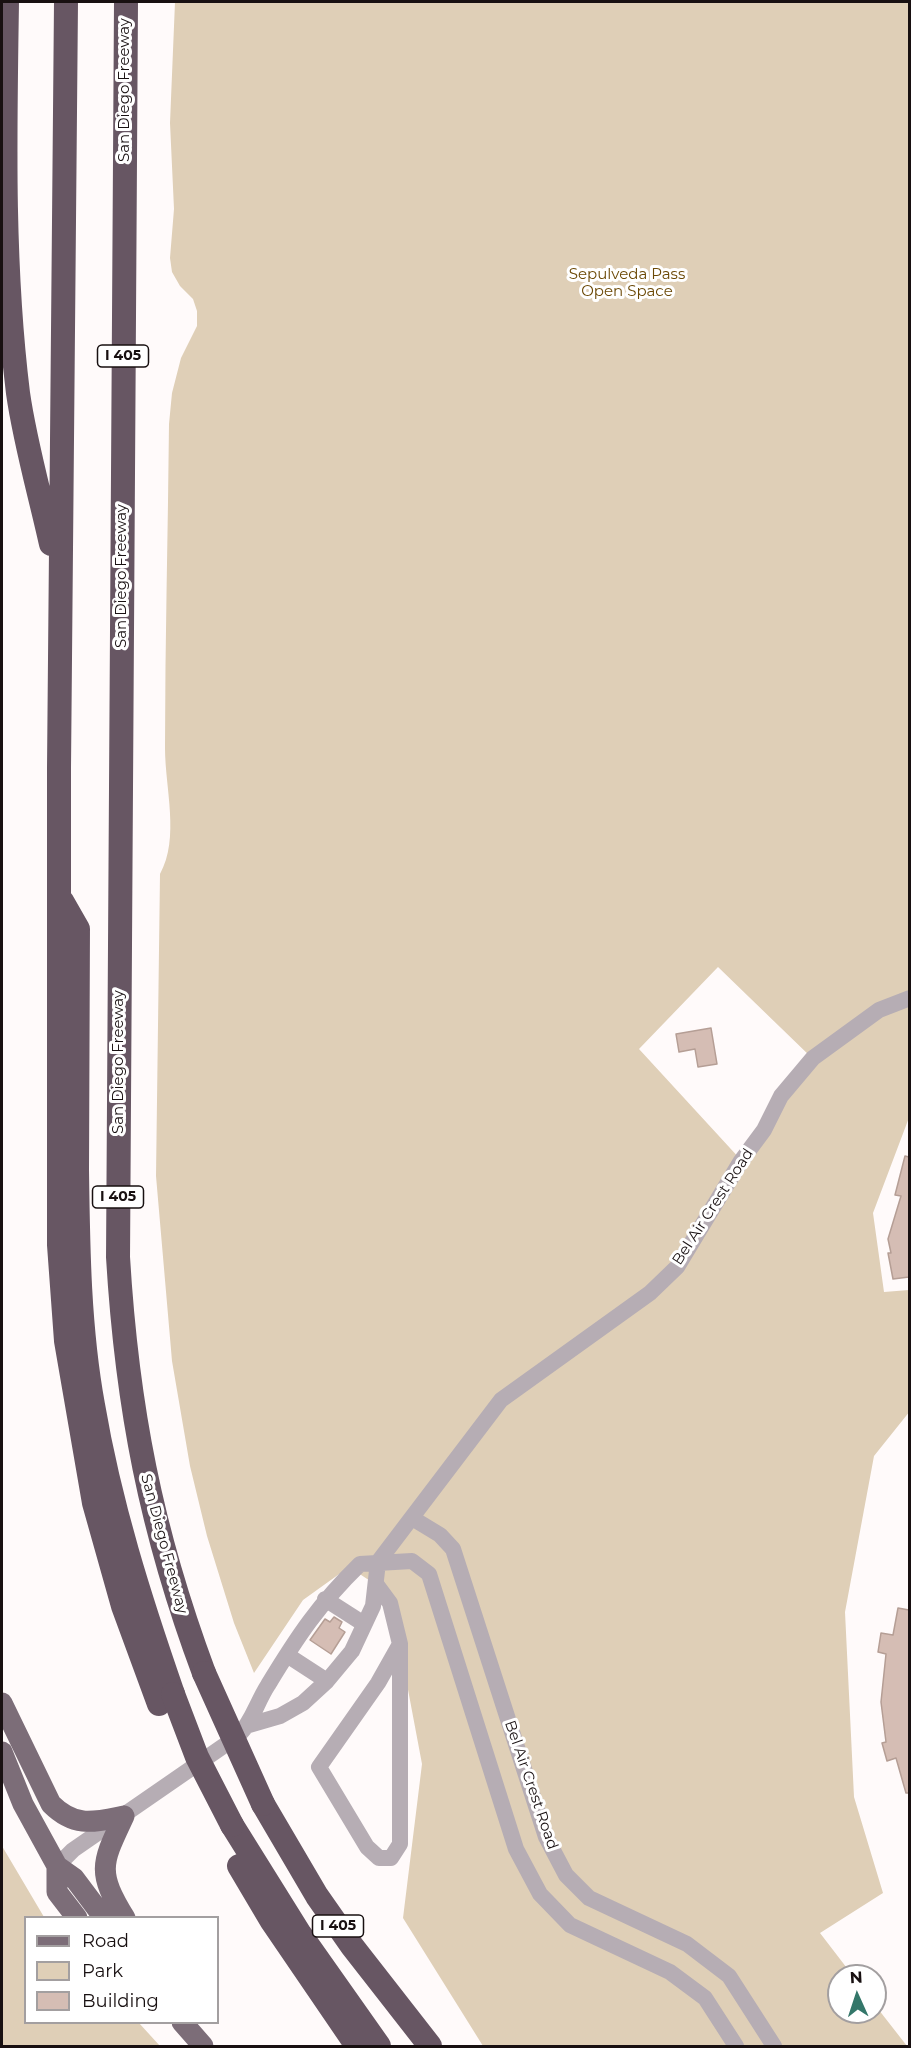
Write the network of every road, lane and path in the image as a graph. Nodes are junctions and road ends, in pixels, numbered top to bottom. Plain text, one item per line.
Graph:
1 (7, 2) edge
2 (126, 2) edge
3 (68, 4) edge
4 (60, 586) junction
5 (909, 998) edge
6 (412, 1518) junction
7 (378, 1562) junction
8 (376, 1584) junction
9 (325, 1599) junction
10 (364, 1624) junction
11 (400, 1644) junction
12 (287, 1655) junction
13 (327, 1681) junction
14 (2, 1704) edge
15 (249, 1725) junction
16 (2, 1752) edge
17 (124, 1816) junction
18 (225, 1829) junction
19 (57, 1866) junction
20 (76, 1916) edge
21 (103, 1916) edge
22 (124, 1916) edge
23 (184, 2024) edge
24 (195, 2024) edge
25 (427, 2044) edge
26 (205, 2046) edge
27 (357, 2046) edge
28 (379, 2046) edge
29 (736, 2046) edge
30 (774, 2046) edge

1 - 4 highway
2 - 25 highway, San Diego Freeway / I 405, bridge
3 - 4 highway
4 - 18 highway
5 - 6 street, Bel Air Crest Road
6 - 7 street, Bel Air Crest Road
6 - 30 street, Bel Air Crest Road
7 - 8 street
7 - 9 street
7 - 29 street
8 - 10 street
8 - 11 street
9 - 10 street
9 - 12 street
10 - 13 street
11 - 11 street
12 - 13 street
12 - 15 street
13 - 15 street
14 - 17 main road
15 - 17 street
16 - 19 main road
17 - 19 street
17 - 22 main road
18 - 27 highway
18 - 28 highway
19 - 20 main road
19 - 21 main road
23 - 26 main road
24 - 26 main road

